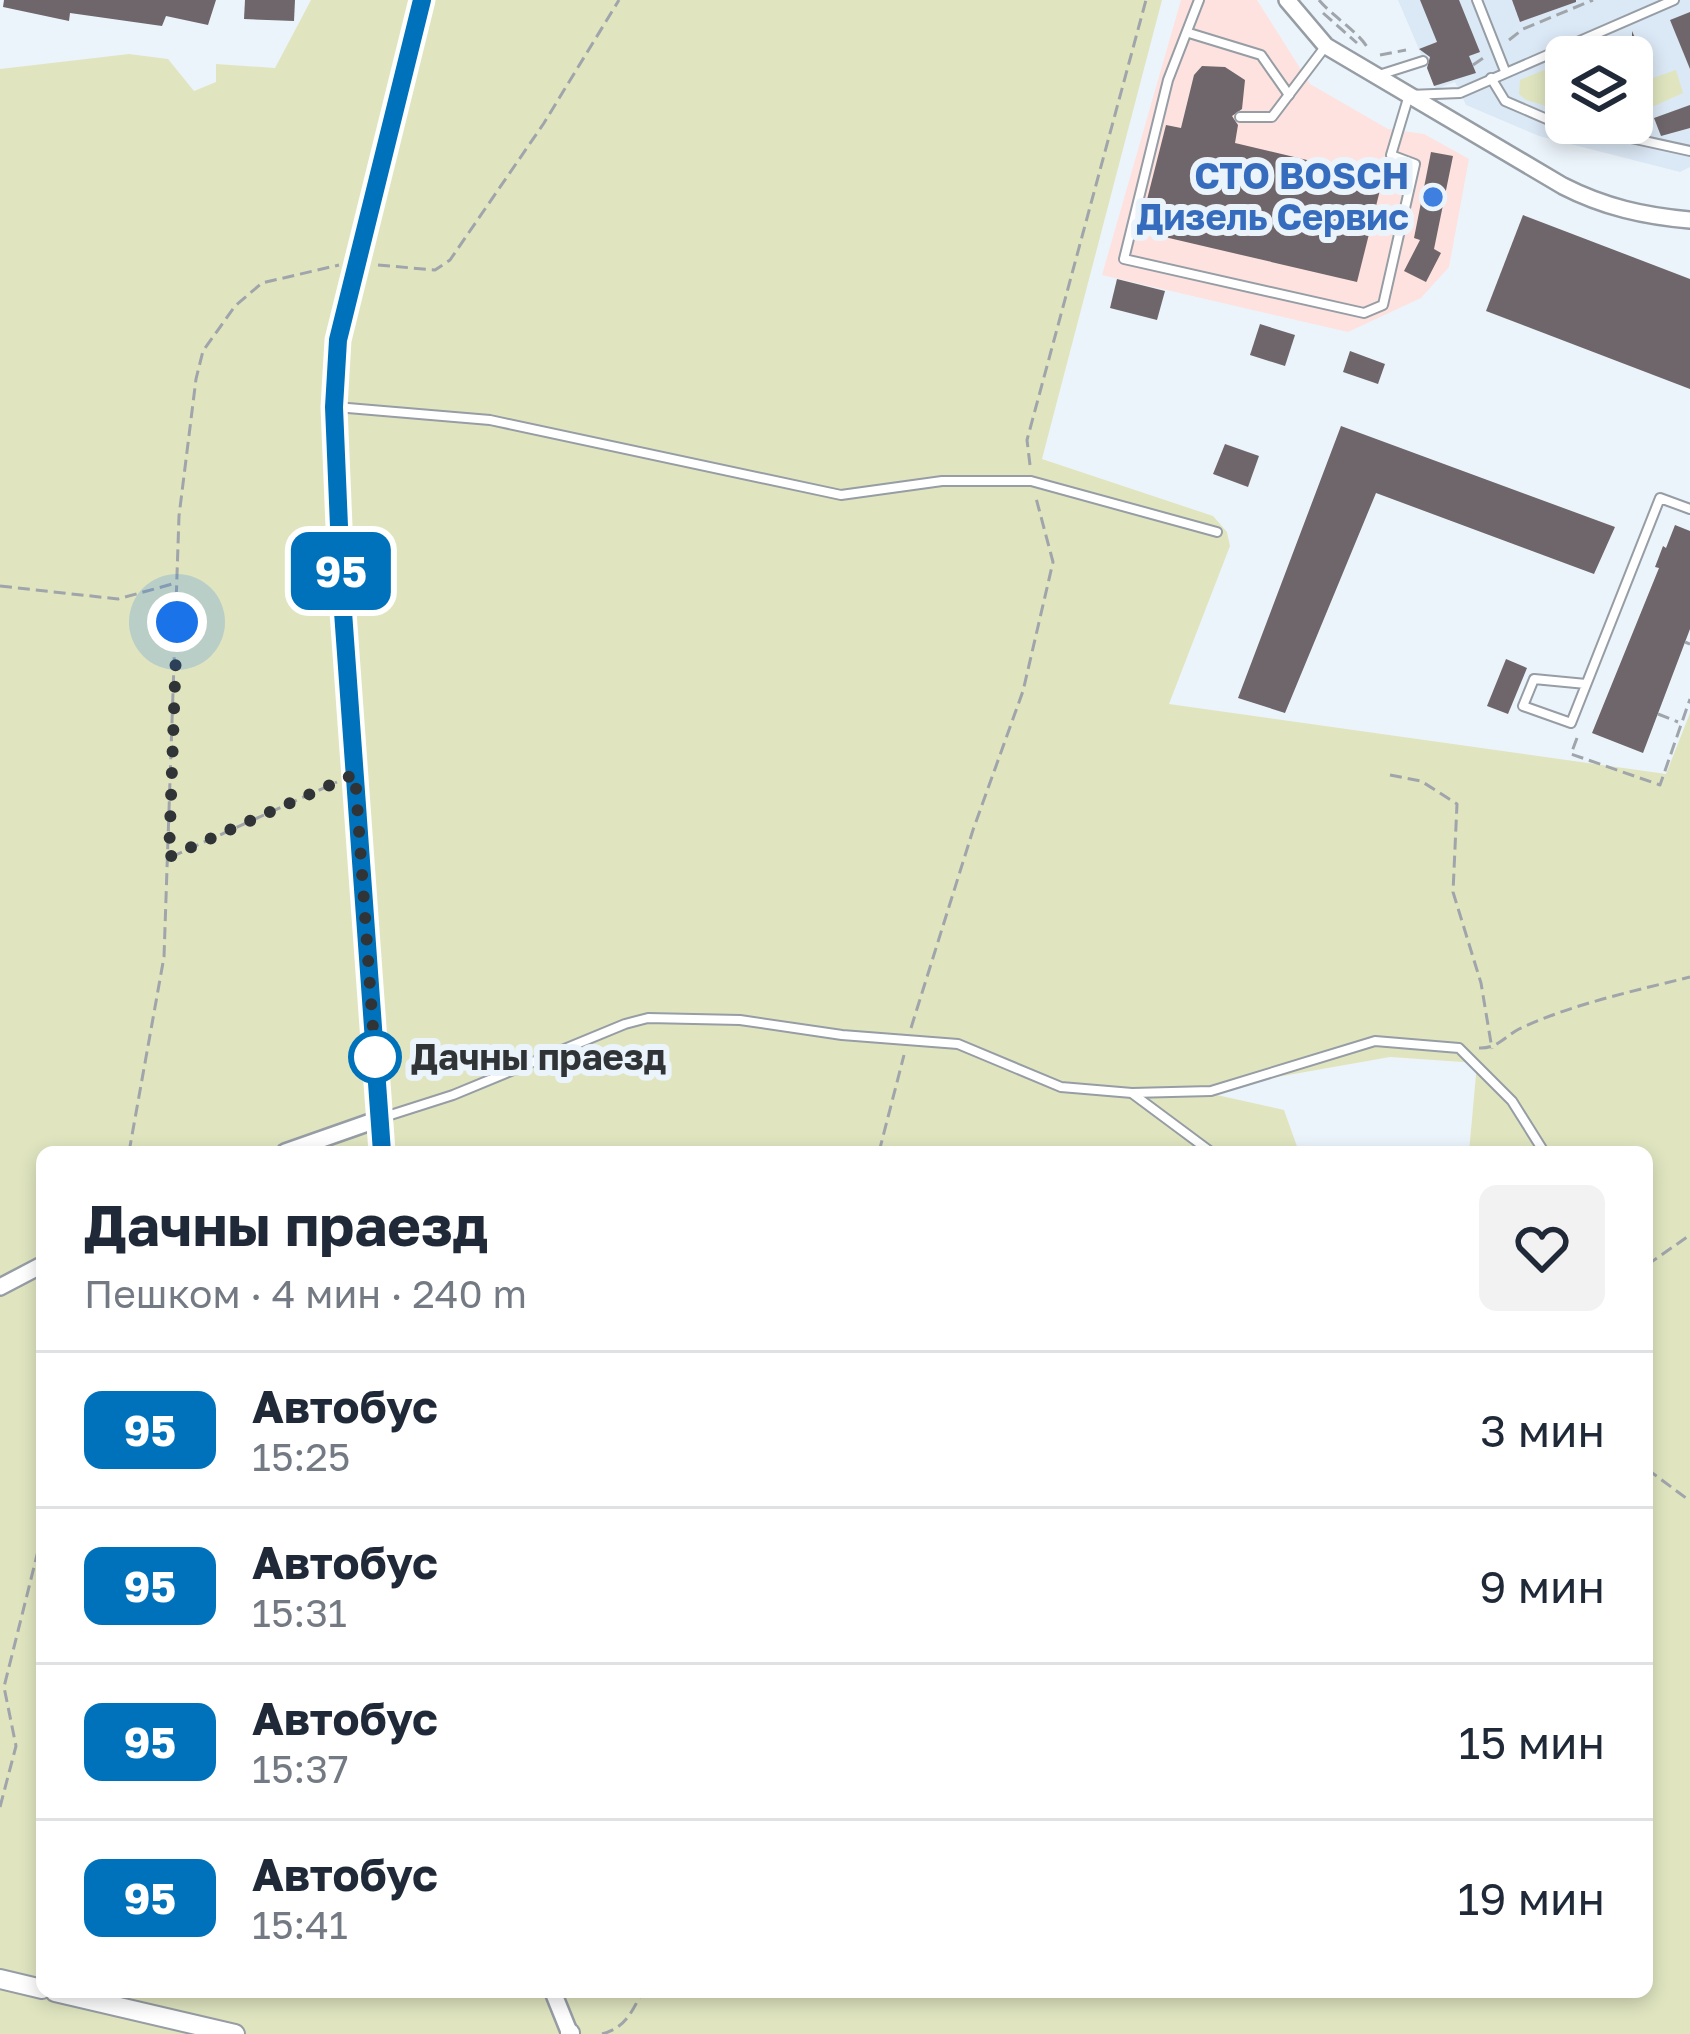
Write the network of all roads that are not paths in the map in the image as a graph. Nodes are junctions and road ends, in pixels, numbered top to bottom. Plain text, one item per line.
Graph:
1 (422, 0) edge
2 (1198, 0) edge
3 (1287, 0) edge
4 (1477, 0) edge
5 (1674, 0) edge
6 (1188, 32) junction
7 (1326, 46) junction
8 (1424, 61) road end
9 (1505, 71) junction
10 (1377, 76) junction
11 (1491, 78) junction
12 (1288, 95) junction
13 (1409, 95) junction
14 (1240, 117) dead end
15 (1545, 117) edge
16 (1653, 143) edge
17 (1690, 151) edge
18 (1690, 220) edge
19 (334, 407) junction
20 (1690, 509) edge
21 (1217, 532) dead end
22 (1586, 684) junction
23 (1132, 1093) junction
24 (379, 1119) junction
25 (302, 1146) edge
26 (381, 1146) edge
27 (1203, 1146) edge
28 (1540, 1146) edge
29 (36, 1268) edge
30 (0, 1287) edge
31 (0, 1979) edge
32 (36, 1988) edge
33 (81, 1998) edge
34 (555, 1998) edge
35 (235, 2034) edge
36 (570, 2034) edge

1 - 19 street
2 - 6 lane
3 - 7 street
4 - 9 lane
5 - 9 lane
6 - 12 lane
6 - 13 lane
7 - 10 street
7 - 12 lane
8 - 10 lane
9 - 11 lane
10 - 13 street
11 - 13 lane
11 - 15 lane
12 - 14 lane
13 - 18 street
16 - 17 lane
19 - 21 lane
19 - 24 street
20 - 22 lane
22 - 22 lane
23 - 24 lane
23 - 27 lane
23 - 28 lane
24 - 25 street
24 - 26 street
29 - 30 street
31 - 32 street
33 - 35 street
34 - 36 street

